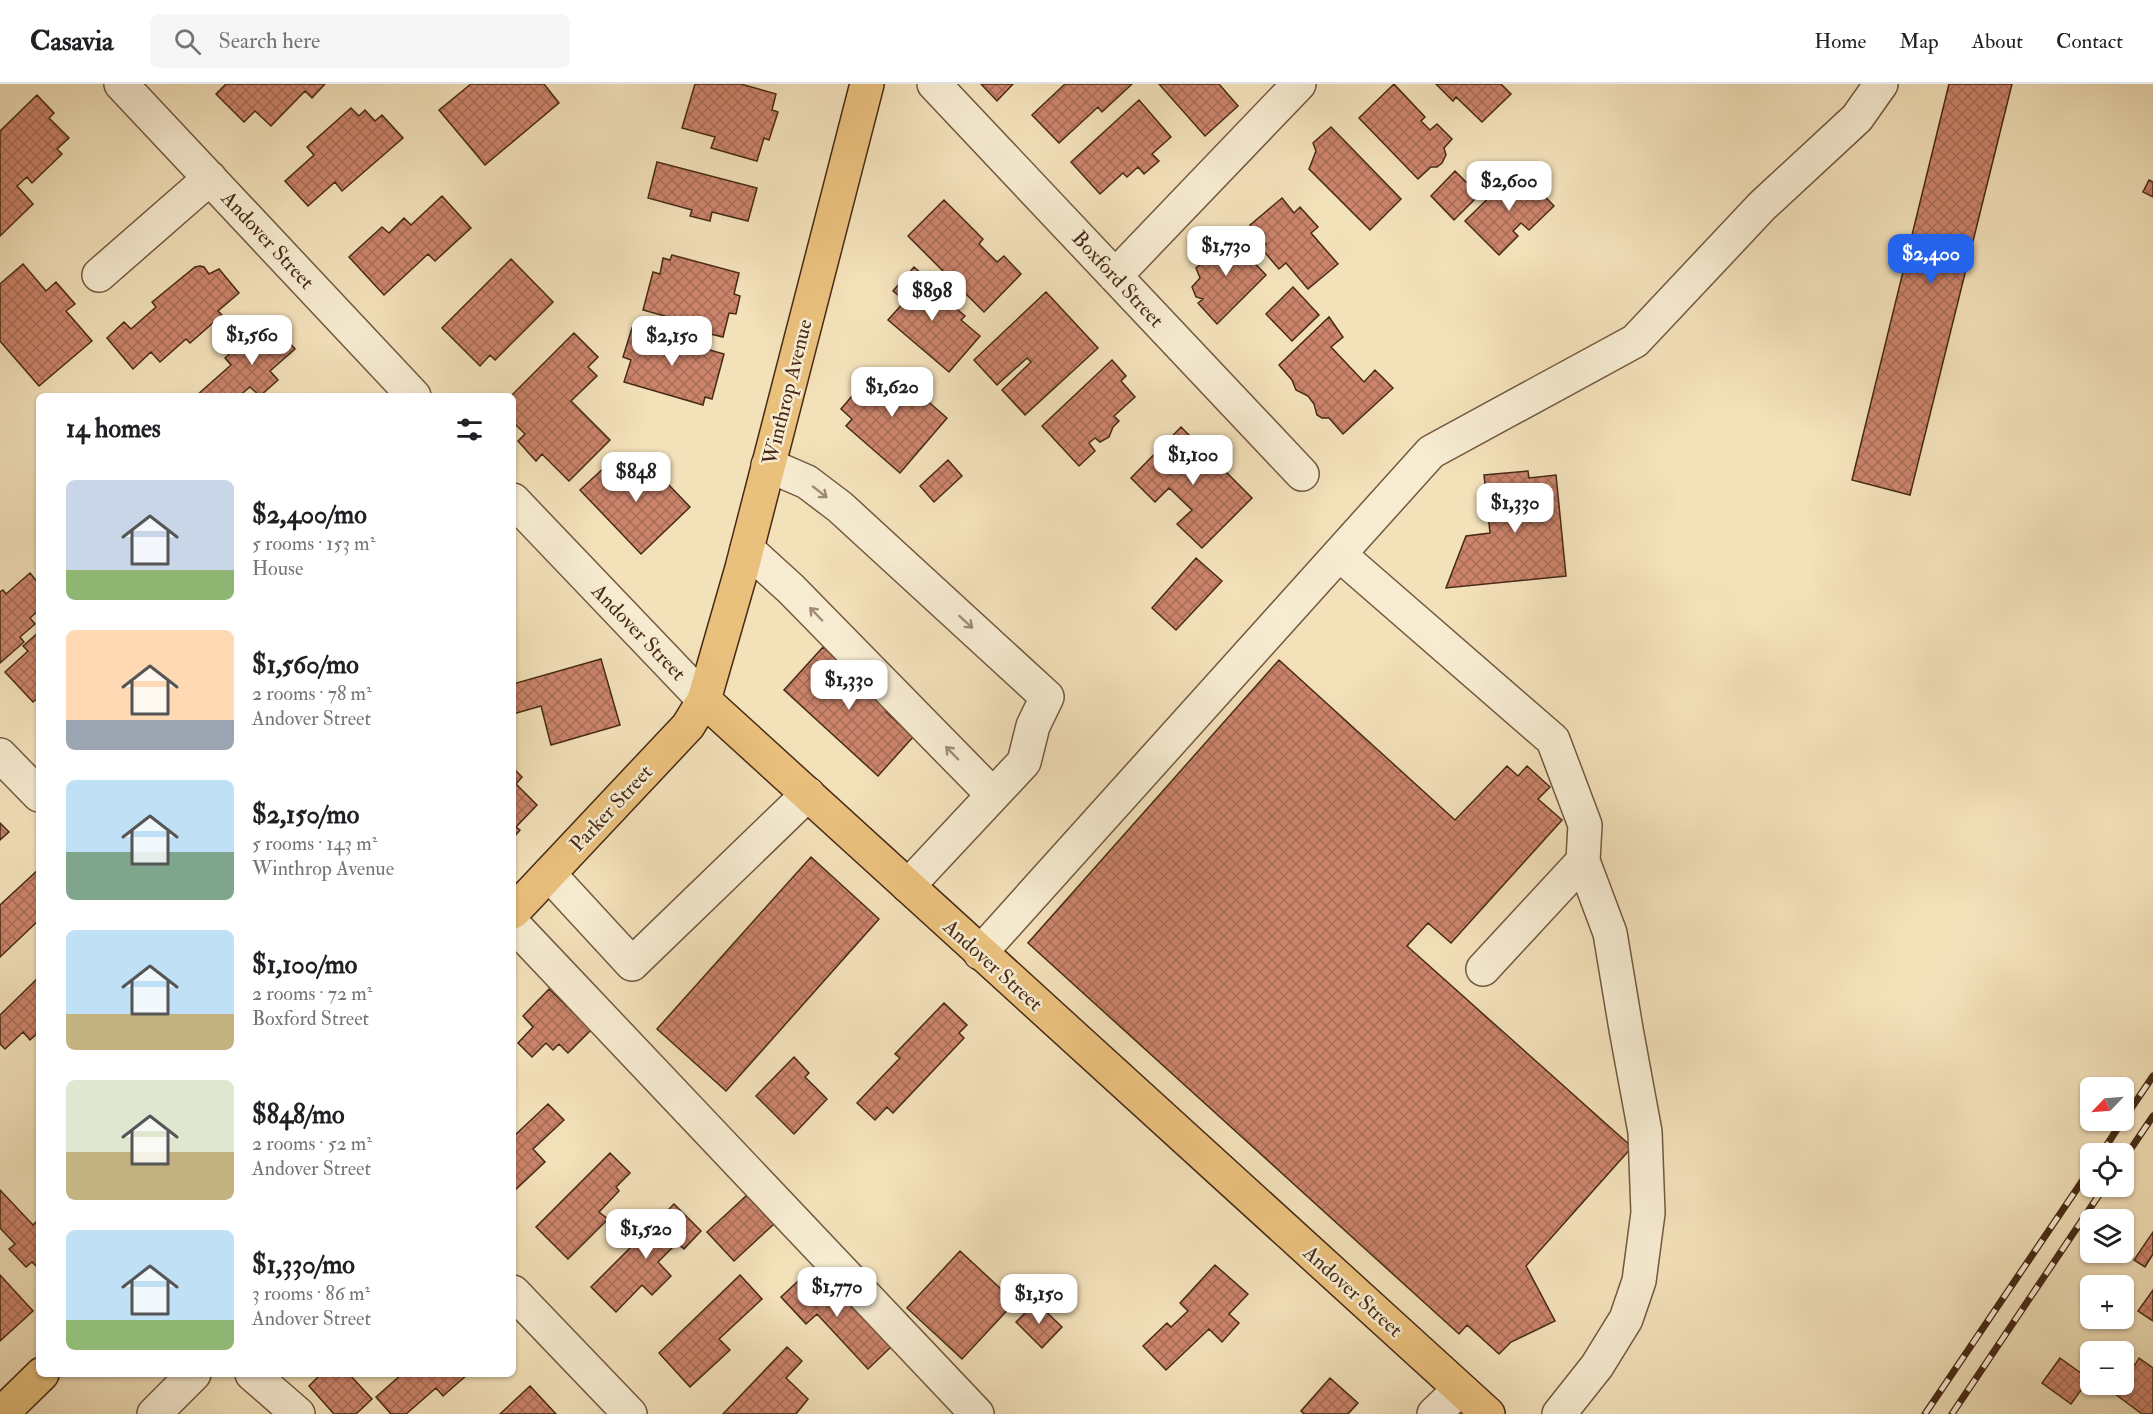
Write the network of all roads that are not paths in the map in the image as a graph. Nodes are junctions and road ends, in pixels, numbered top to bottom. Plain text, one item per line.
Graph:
1 (121, 84) edge
2 (867, 84) edge
3 (934, 84) edge
4 (1299, 84) edge
5 (1881, 84) edge
6 (210, 178) junction
7 (99, 275) dead end
8 (1115, 276) junction
9 (411, 393) edge
10 (768, 465) junction
11 (1302, 474) dead end
12 (516, 503) edge
13 (747, 549) junction
14 (1339, 554) junction
15 (704, 700) junction
16 (0, 755) edge
17 (36, 792) edge
18 (808, 794) junction
19 (993, 795) junction
20 (1583, 861) junction
21 (549, 874) junction
22 (908, 886) junction
23 (516, 911) edge
24 (516, 915) edge
25 (980, 952) junction
26 (1483, 969) dead end
27 (516, 1295) edge
28 (39, 1377) edge
29 (191, 1377) edge
30 (255, 1377) edge
31 (1460, 1389) junction
32 (1, 1414) edge
33 (154, 1414) edge
34 (298, 1414) edge
35 (630, 1414) edge
36 (977, 1414) edge
37 (1434, 1414) edge
38 (1488, 1414) edge
39 (1559, 1414) edge

1 - 6 street, Andover Street
2 - 10 main road, Winthrop Avenue
3 - 8 street, Boxford Street
4 - 8 street
5 - 14 street
6 - 7 street
6 - 9 street, Andover Street
8 - 11 street, Boxford Street
10 - 13 main road, Winthrop Avenue
10 -> 19 street
12 - 15 street, Andover Street
13 - 15 main road, Winthrop Avenue
19 -> 13 street
14 - 20 street
14 - 25 street
15 - 18 main road, Andover Street
15 - 21 main road, Parker Street
16 - 17 street
18 - 21 street
18 - 22 main road, Andover Street
19 - 22 street
20 - 26 street
20 - 39 street
21 - 23 main road, Parker Street
22 - 25 main road, Andover Street
24 - 36 street
25 - 31 main road, Andover Street
27 - 35 street
28 - 32 main road
29 - 33 street
30 - 34 street
31 - 37 street
31 - 38 main road, Andover Street

